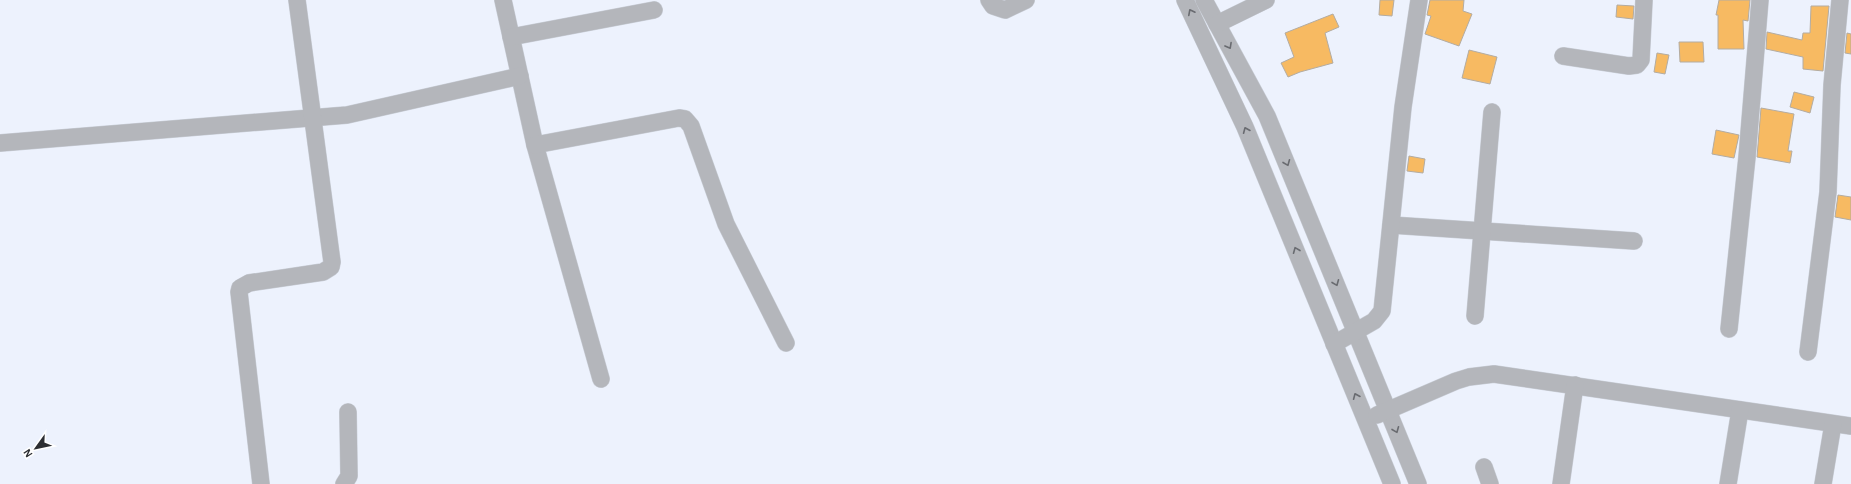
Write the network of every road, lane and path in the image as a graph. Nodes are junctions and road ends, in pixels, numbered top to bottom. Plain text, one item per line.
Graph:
1 (297, 0) edge
2 (503, 0) edge
3 (989, 0) edge
4 (1026, 0) edge
5 (1185, 0) edge
6 (1204, 0) edge
7 (1266, 0) edge
8 (1419, 0) edge
9 (1644, 0) edge
10 (1760, 0) edge
11 (1840, 0) edge
12 (654, 10) dead end
13 (1217, 24) junction
14 (511, 37) junction
15 (1563, 56) dead end
16 (520, 76) junction
17 (1492, 112) dead end
18 (313, 118) junction
19 (0, 143) edge
20 (535, 146) junction
21 (1391, 225) junction
22 (1482, 231) junction
23 (1634, 241) dead end
24 (1475, 316) dead end
25 (1729, 329) dead end
26 (1356, 332) junction
27 (786, 343) dead end
28 (1334, 344) junction
29 (1808, 352) dead end
30 (601, 379) dead end
31 (1575, 385) junction
32 (1388, 410) junction
33 (1740, 410) junction
34 (348, 412) dead end
35 (1366, 420) junction
36 (1833, 424) junction
37 (1851, 426) edge
38 (1484, 467) dead end
39 (261, 484) edge
40 (344, 484) edge
41 (1392, 484) edge
42 (1418, 484) edge
43 (1490, 484) edge
44 (1561, 484) edge
45 (1728, 484) edge
46 (1823, 484) edge

1 - 18 street
2 - 14 street
3 - 4 street
28 -> 5 street
6 - 13 street
7 - 13 street
8 - 21 street
9 - 15 street
10 - 25 street
11 - 29 street
12 - 14 street
13 -> 26 street
14 - 16 street
16 - 18 street
16 - 20 street
17 - 22 street
18 - 19 street
18 - 39 street
20 - 27 street
20 - 30 street
21 - 22 street
21 - 26 street
22 - 23 street
22 - 24 street
26 - 28 street
26 - 32 street
35 -> 28 street
31 - 32 street
31 - 33 street
31 - 44 street
32 - 35 street
32 -> 42 street
33 - 36 street
33 - 45 street
34 - 40 street
35 - 41 street
36 - 37 street
36 - 46 street
38 - 43 street

